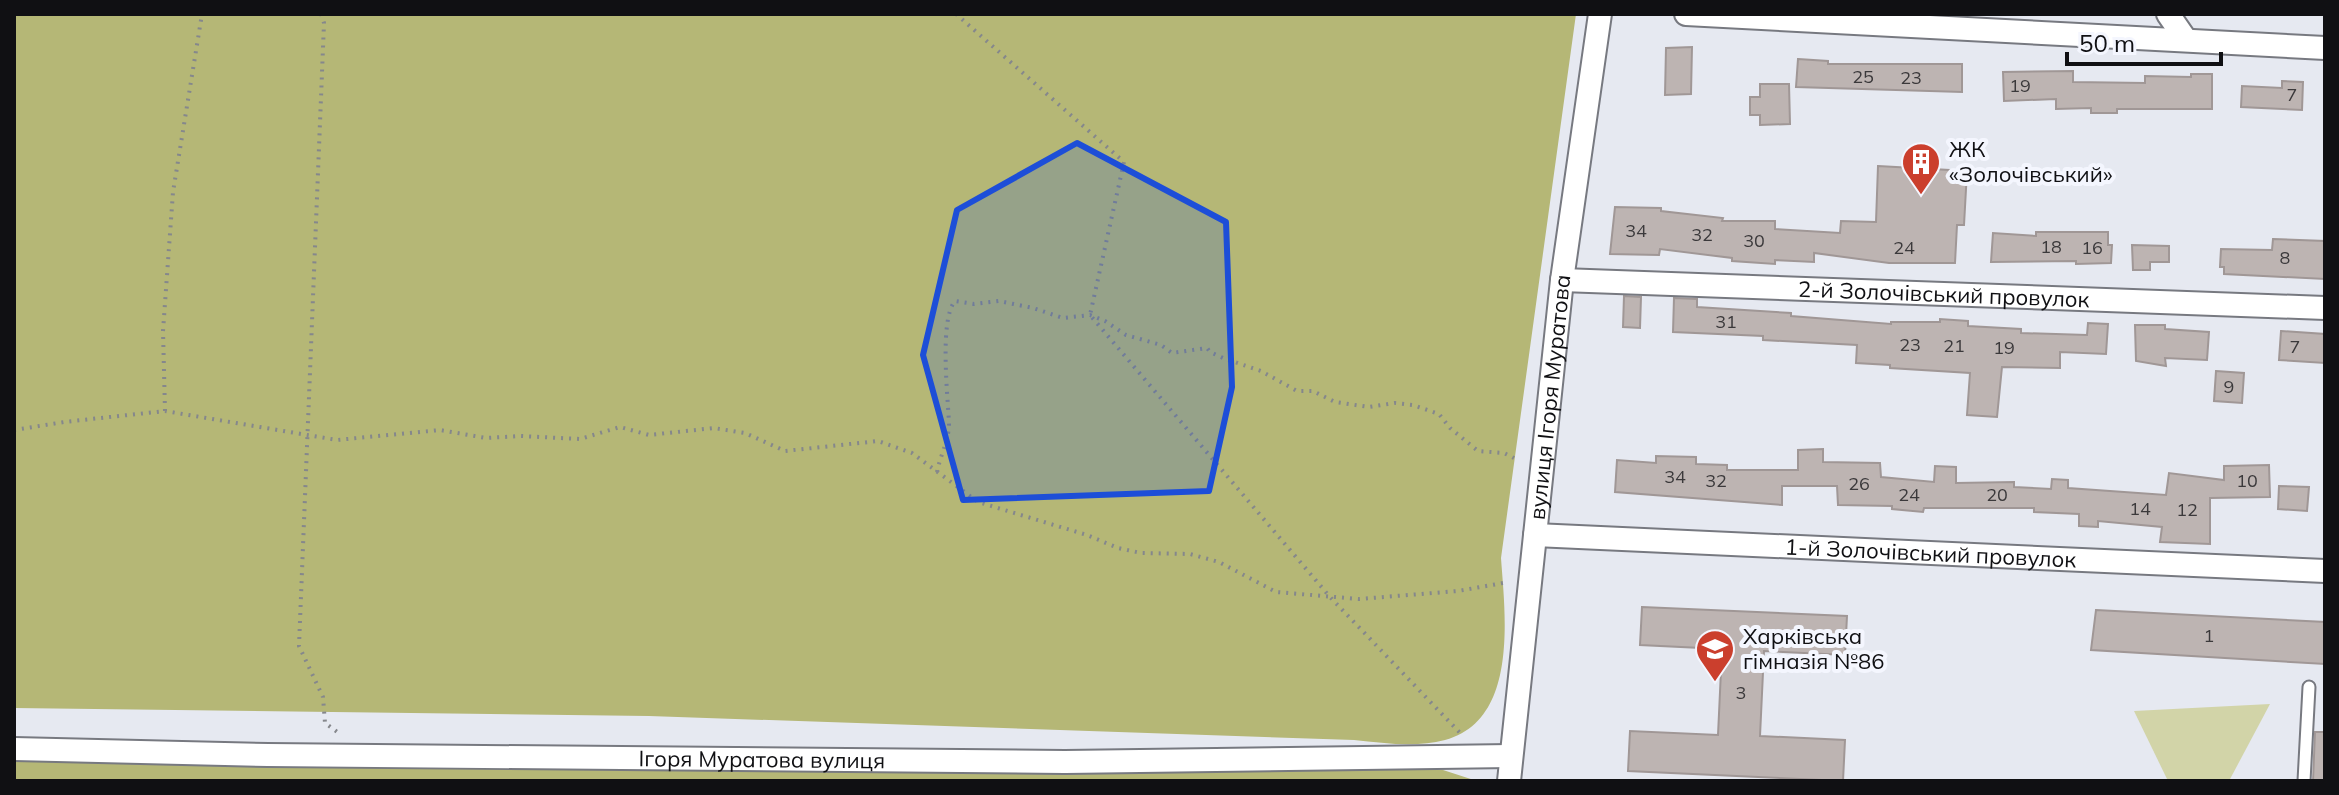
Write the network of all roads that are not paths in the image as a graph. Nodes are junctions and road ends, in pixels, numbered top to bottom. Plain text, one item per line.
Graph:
1 (1600, 14) edge
2 (1686, 14) edge
3 (2168, 14) edge
4 (2186, 40) junction
5 (2325, 48) edge
6 (1562, 280) junction
7 (2325, 308) edge
8 (1535, 535) junction
9 (2325, 571) edge
10 (2309, 687) dead end
11 (14, 749) edge
12 (1511, 756) junction
13 (1509, 781) edge
14 (2304, 781) edge

1 - 6 street, вулиця Ігоря Муратова
2 - 4 street
3 - 4 street
4 - 5 street
6 - 7 street, 2-й Золочівський провулок
6 - 8 street, вулиця Ігоря Муратова
8 - 9 street, 1-й Золочівський провулок
8 - 12 street, вулиця Ігоря Муратова
10 - 14 lane
11 - 12 street, Ігоря Муратова вулиця
12 - 13 street, вулиця Ігоря Муратова

